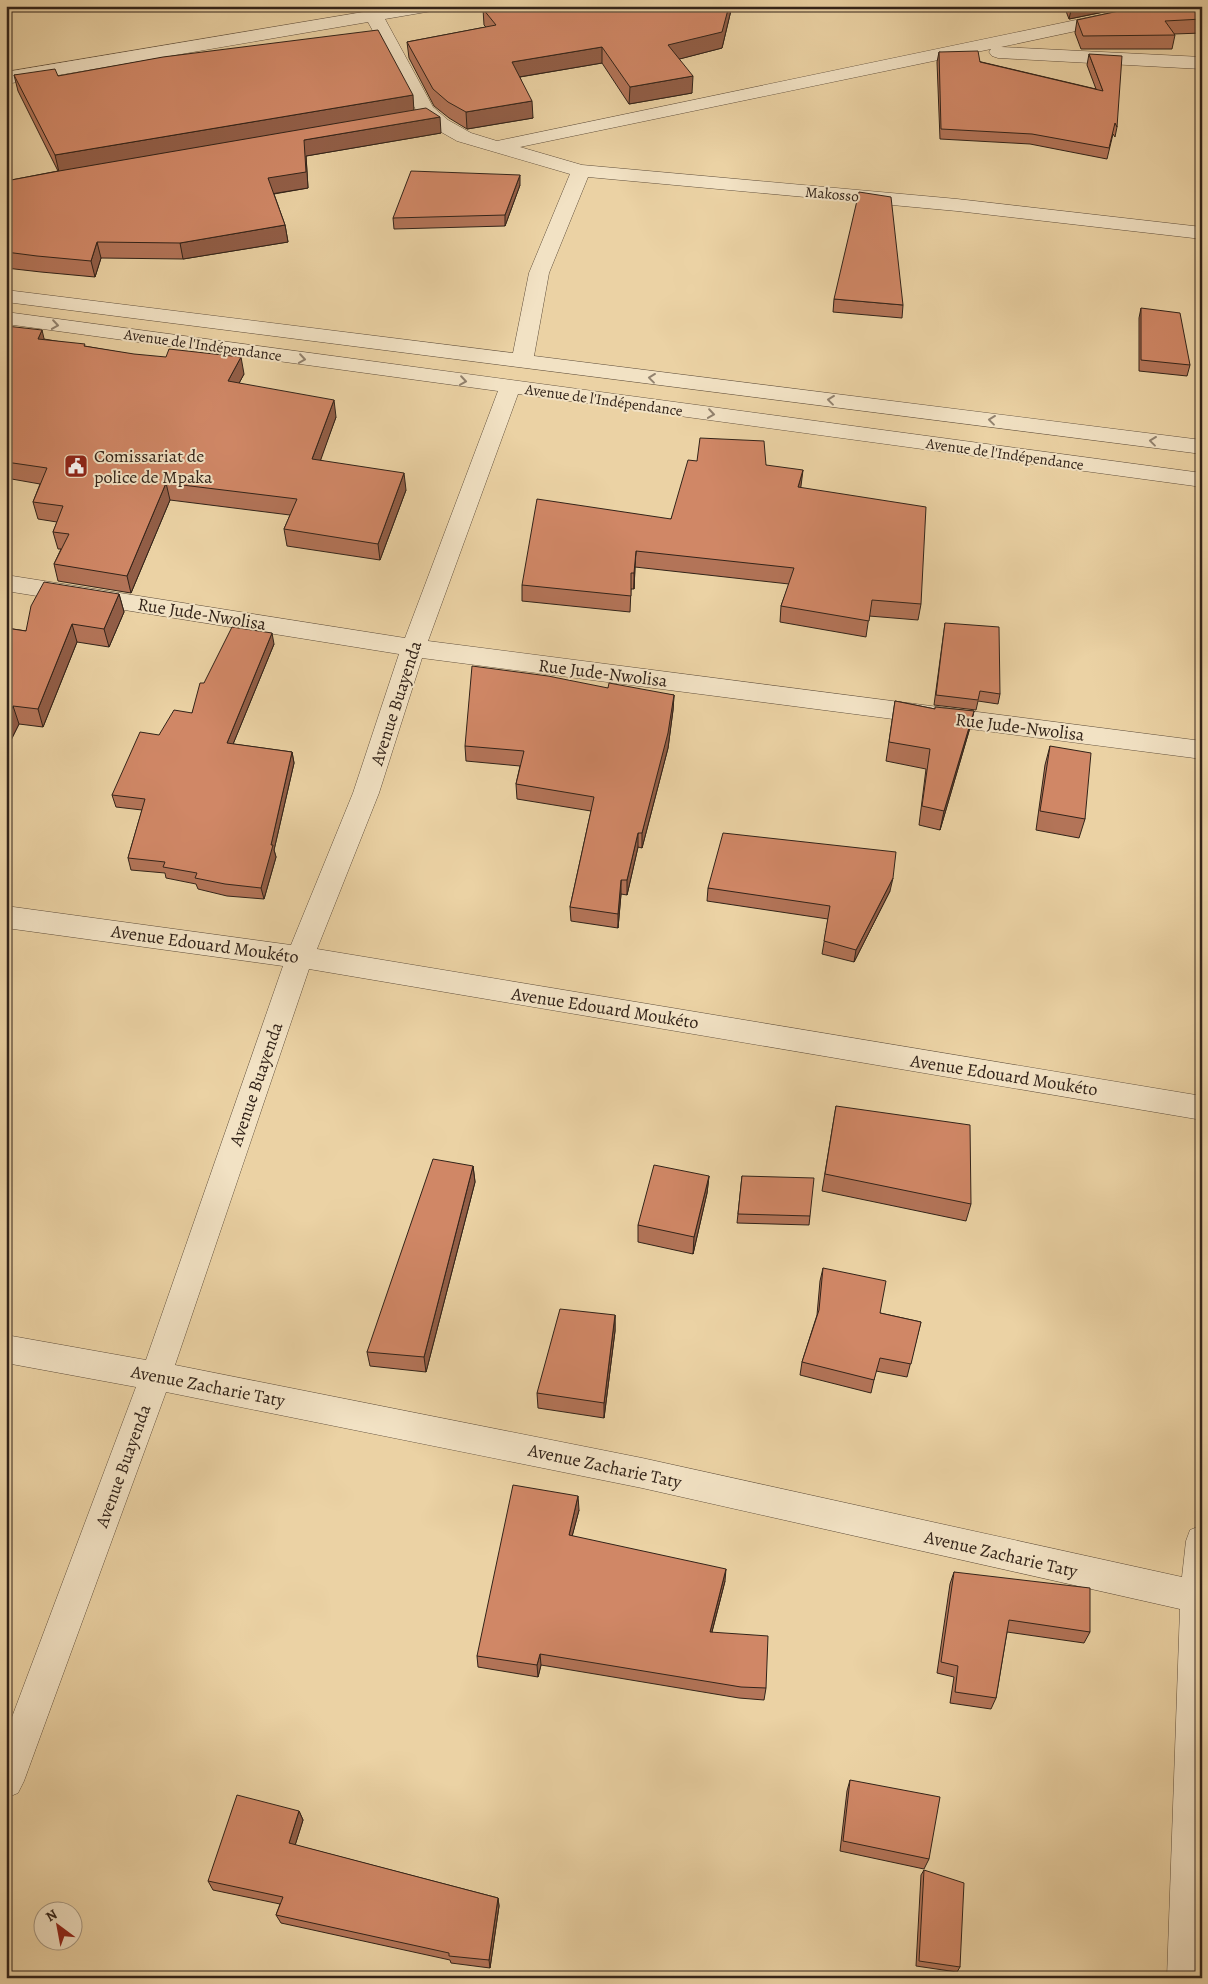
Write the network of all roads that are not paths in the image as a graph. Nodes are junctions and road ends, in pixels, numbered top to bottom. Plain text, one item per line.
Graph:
1 (432, 6) edge
2 (1170, 6) edge
3 (374, 16) junction
4 (961, 50) junction
5 (1202, 63) edge
6 (6, 78) edge
7 (432, 116) junction
8 (412, 119) edge
9 (494, 147) junction
10 (581, 171) junction
11 (1202, 233) edge
12 (6, 296) edge
13 (6, 318) edge
14 (522, 362) junction
15 (510, 388) junction
16 (1202, 447) edge
17 (1202, 480) edge
18 (6, 583) edge
19 (413, 648) junction
20 (1202, 750) edge
21 (6, 918) edge
22 (300, 957) junction
23 (1202, 1108) edge
24 (6, 1349) edge
25 (156, 1376) junction
26 (1202, 1542) edge
27 (1199, 1598) edge
28 (6, 1781) edge
29 (1186, 1978) edge

1 - 3 street
2 - 4 street
3 - 6 street
3 - 7 street
4 - 5 street
4 - 9 street
7 - 8 street
7 - 9 street, Makosso
9 - 10 street, Makosso
10 - 11 street, Makosso
10 - 14 street
12 - 14 street, Avenue de l'Indépendance
13 -> 15 street, Avenue de l'Indépendance
16 -> 14 street, Avenue de l'Indépendance
15 -> 17 street, Avenue de l'Indépendance
15 - 19 street, Avenue Buayenda
18 - 19 street, Rue Jude-Nwolisa
19 - 20 street, Rue Jude-Nwolisa
19 - 22 street, Avenue Buayenda
21 - 22 street, Avenue Edouard Moukéto
22 - 23 street, Avenue Edouard Moukéto
22 - 25 street, Avenue Buayenda
24 - 25 street, Avenue Zacharie Taty
25 - 27 street, Avenue Zacharie Taty
25 - 28 street, Avenue Buayenda
26 - 27 street
27 - 29 street

